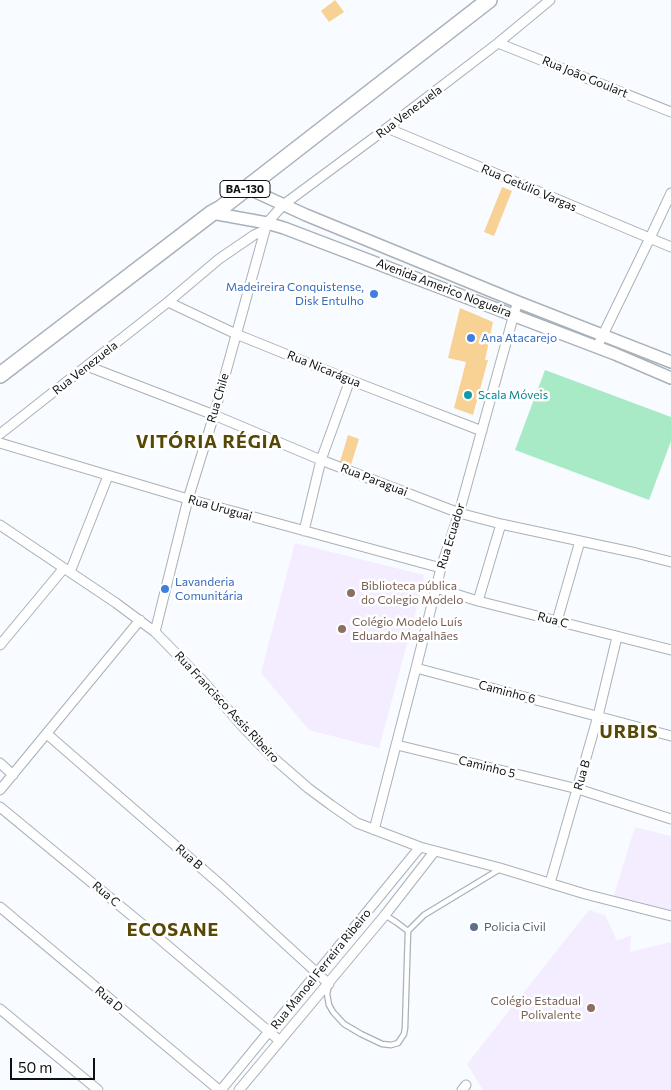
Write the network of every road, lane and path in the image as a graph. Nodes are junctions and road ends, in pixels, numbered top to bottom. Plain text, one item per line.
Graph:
1 (489, 0) edge
2 (550, 0) edge
3 (498, 43) junction
4 (671, 112) edge
5 (387, 128) junction
6 (247, 188) junction
7 (671, 193) edge
8 (283, 205) junction
9 (212, 214) junction
10 (266, 226) junction
11 (348, 232) junction
12 (650, 238) junction
13 (671, 247) edge
14 (342, 250) junction
15 (168, 302) junction
16 (518, 302) junction
17 (514, 314) junction
18 (236, 334) junction
19 (603, 335) junction
20 (597, 347) junction
21 (671, 362) edge
22 (87, 366) junction
23 (0, 375) edge
24 (671, 378) edge
25 (350, 380) junction
26 (214, 415) junction
27 (482, 431) junction
28 (0, 434) edge
29 (0, 444) edge
30 (321, 460) junction
31 (108, 476) junction
32 (188, 499) junction
33 (459, 512) junction
34 (501, 524) junction
35 (0, 525) edge
36 (304, 531) junction
37 (580, 541) junction
38 (671, 562) edge
39 (441, 568) junction
40 (67, 570) junction
41 (436, 588) junction
42 (478, 601) junction
43 (140, 620) junction
44 (557, 621) junction
45 (155, 632) junction
46 (617, 637) junction
47 (0, 645) edge
48 (671, 650) edge
49 (416, 668) junction
50 (598, 716) junction
51 (47, 734) junction
52 (671, 736) edge
53 (397, 745) junction
54 (0, 763) edge
55 (13, 775) junction
56 (578, 789) junction
57 (0, 790) edge
58 (0, 807) edge
59 (671, 819) edge
60 (374, 830) junction
61 (420, 848) junction
62 (434, 852) junction
63 (500, 868) junction
64 (550, 883) junction
65 (0, 907) edge
66 (385, 915) junction
67 (671, 916) edge
68 (408, 931) junction
69 (318, 974) junction
70 (329, 984) junction
71 (0, 1009) edge
72 (269, 1032) junction
73 (280, 1041) junction
74 (98, 1090) edge
75 (220, 1090) edge
76 (239, 1090) edge

1 - 6 highway, BA-130
2 - 3 street, Rua Venezuela
3 - 4 street, Rua João Goulart
3 - 5 street, Rua Venezuela
5 - 8 street, Rua Venezuela
5 - 12 street, Rua Getúlio Vargas
6 - 8 street, Avenida Americo Nogueira
6 - 9 highway, BA-130
7 - 12 street
8 - 10 street, Rua Venezuela
8 - 11 street, Avenida Americo Nogueira
9 - 10 street, Avenida Americo Nogueira
9 - 23 highway, BA-130
10 - 14 street, Avenida Americo Nogueira
10 - 15 street, Rua Venezuela
10 - 18 street, Rua Chile
11 - 14 street
11 - 16 street, Avenida Americo Nogueira
12 - 13 street, Rua Getúlio Vargas
12 - 19 street
14 - 17 street, Avenida Americo Nogueira
15 - 18 street, Rua Nicarágua
15 - 22 street, Rua Venezuela
16 - 17 street, Rua Ecuador
16 - 19 street, Avenida Americo Nogueira
17 - 20 street, Avenida Americo Nogueira
17 - 27 street, Rua Ecuador
18 - 25 street, Rua Nicarágua
18 - 26 street, Rua Chile
19 - 20 street
19 - 21 street, Avenida Americo Nogueira
20 - 24 street, Avenida Americo Nogueira
22 - 26 street, Rua Paraguai
22 - 28 street, Rua Venezuela
25 - 27 street, Rua Nicarágua
25 - 30 street
26 - 30 street, Rua Paraguai
26 - 32 street, Rua Chile
27 - 33 street, Rua Ecuador
29 - 31 street, Rua Uruguai
30 - 33 street, Rua Paraguai
30 - 36 street
31 - 32 street, Rua Uruguai
31 - 40 street
32 - 36 street, Rua Uruguai
32 - 45 street, Rua Chile
33 - 34 street, Rua Paraguai
33 - 39 street, Rua Ecuador
34 - 37 street, Rua Paraguai
34 - 42 street
35 - 40 street, Rua Francisco Assis Ribeiro
36 - 39 street, Rua Uruguai
37 - 38 street, Rua Paraguai
37 - 44 street
39 - 41 street, Rua Ecuador
40 - 43 street, Rua Francisco Assis Ribeiro
40 - 47 street
41 - 42 street, Rua C
41 - 49 street, Rua Ecuador
42 - 44 street, Rua C
43 - 45 street, Rua Francisco Assis Ribeiro
43 - 51 street
44 - 46 street, Rua C
45 - 60 street, Rua Francisco Assis Ribeiro
46 - 48 street, Rua C
46 - 50 street, Rua B
49 - 50 street, Caminho 6
49 - 53 street, Rua Ecuador
50 - 52 street, Caminho 6
50 - 56 street, Rua B
51 - 55 street
51 - 69 street, Rua B
53 - 56 street, Caminho 5
53 - 60 street, Rua Ecuador
54 - 55 street
55 - 57 street
56 - 59 street, Caminho 5
56 - 64 street, Rua B
58 - 72 street, Rua C
60 - 61 street, Rua Francisco Assis Ribeiro
61 - 62 street, Rua Francisco Assis Ribeiro
61 - 69 street, Rua Manoel Ferreira Ribeiro
62 - 63 street, Rua Francisco Assis Ribeiro
62 - 66 street, Rua Manoel Ferreira Ribeiro
63 - 64 street, Rua Francisco Assis Ribeiro
63 - 68 lane
64 - 67 street, Rua Francisco Assis Ribeiro
65 - 75 street, Rua D
66 - 68 lane
66 - 70 street, Rua Manoel Ferreira Ribeiro
68 - 70 lane
69 - 70 street, Rua B
69 - 72 street, Rua Manoel Ferreira Ribeiro
70 - 73 street, Rua Manoel Ferreira Ribeiro
71 - 74 street
72 - 73 street, Rua C
72 - 75 street, Rua Manoel Ferreira Ribeiro
73 - 76 street, Rua Manoel Ferreira Ribeiro

